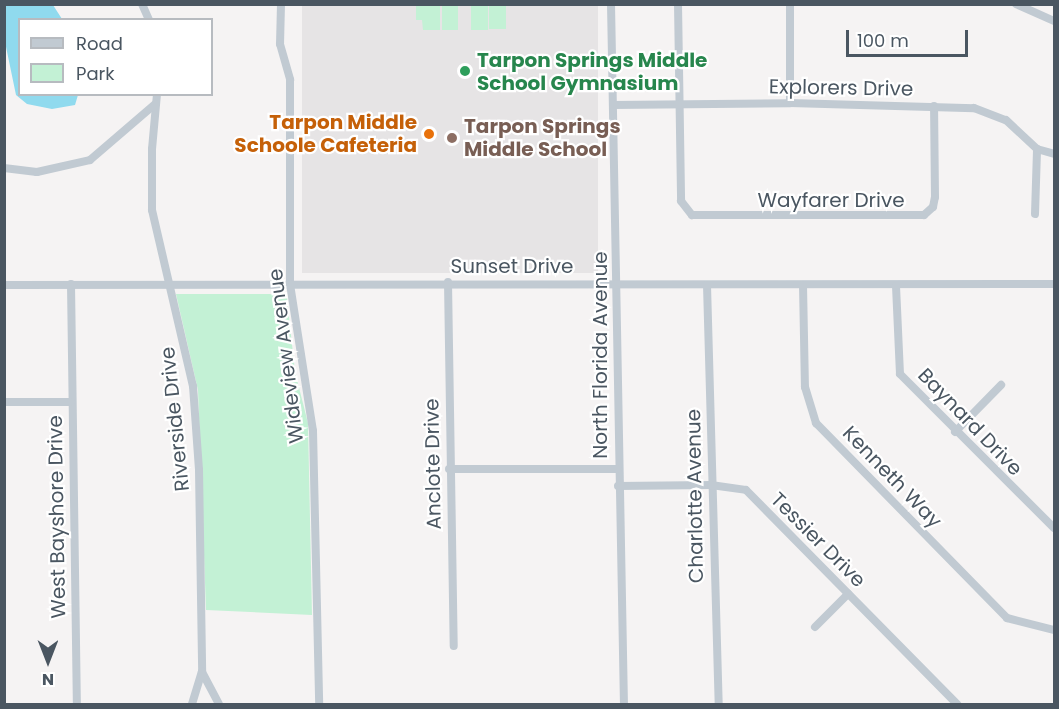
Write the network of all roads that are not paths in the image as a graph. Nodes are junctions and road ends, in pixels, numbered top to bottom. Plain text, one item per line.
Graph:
1 (281, 4) edge
2 (611, 4) edge
3 (678, 4) edge
4 (790, 4) edge
5 (1016, 4) edge
6 (1054, 21) edge
7 (157, 99) edge
8 (790, 103) junction
9 (680, 104) junction
10 (613, 105) junction
11 (934, 106) junction
12 (1037, 149) junction
13 (1054, 154) edge
14 (4, 168) edge
15 (1035, 214) dead end
16 (448, 282) junction
17 (71, 284) junction
18 (169, 284) junction
19 (290, 284) junction
20 (617, 284) junction
21 (1054, 284) edge
22 (4, 285) edge
23 (707, 285) junction
24 (803, 285) junction
25 (896, 286) junction
26 (1001, 385) dead end
27 (4, 402) edge
28 (71, 402) junction
29 (956, 432) junction
30 (449, 469) junction
31 (618, 469) junction
32 (711, 485) junction
33 (618, 486) junction
34 (1054, 528) edge
35 (848, 594) junction
36 (815, 627) dead end
37 (1054, 630) edge
38 (454, 646) dead end
39 (202, 672) junction
40 (77, 705) edge
41 (192, 705) edge
42 (219, 705) edge
43 (319, 705) edge
44 (624, 705) edge
45 (719, 705) edge
46 (957, 705) edge

1 - 19 street, Wideview Avenue
2 - 10 street, North Florida Avenue
3 - 9 street
4 - 8 street
5 - 6 street
7 - 14 street
7 - 18 street, Riverside Drive
8 - 9 street, Explorers Drive
8 - 11 street, Explorers Drive
9 - 10 street, Explorers Drive
9 - 11 street, Wayfarer Drive
10 - 20 street, North Florida Avenue
11 - 12 street, Explorers Drive
12 - 13 street, Explorers Drive
12 - 15 street
16 - 19 street, Sunset Drive
16 - 20 street, Sunset Drive
16 - 30 street, Anclote Drive
17 - 18 street, Sunset Drive
17 - 22 street, Sunset Drive
17 - 28 street, West Bayshore Drive
18 - 19 street, Sunset Drive
18 - 39 street, Riverside Drive
19 - 43 street, Wideview Avenue
20 - 23 street, Sunset Drive
20 - 31 street, North Florida Avenue
21 - 25 street, Sunset Drive
23 - 24 street, Sunset Drive
23 - 32 street, Charlotte Avenue
24 - 25 street, Sunset Drive
24 - 37 street, Kenneth Way
25 - 29 street, Baynard Drive
26 - 29 street
27 - 28 street
28 - 40 street, West Bayshore Drive
29 - 34 street, Baynard Drive
30 - 31 street
30 - 38 street, Anclote Drive
31 - 33 street, North Florida Avenue
32 - 33 street, Tessier Drive
32 - 35 street, Tessier Drive
32 - 45 street, Charlotte Avenue
33 - 44 street, North Florida Avenue
35 - 36 street
35 - 46 street, Tessier Drive
39 - 41 street
39 - 42 street, Riverside Drive

